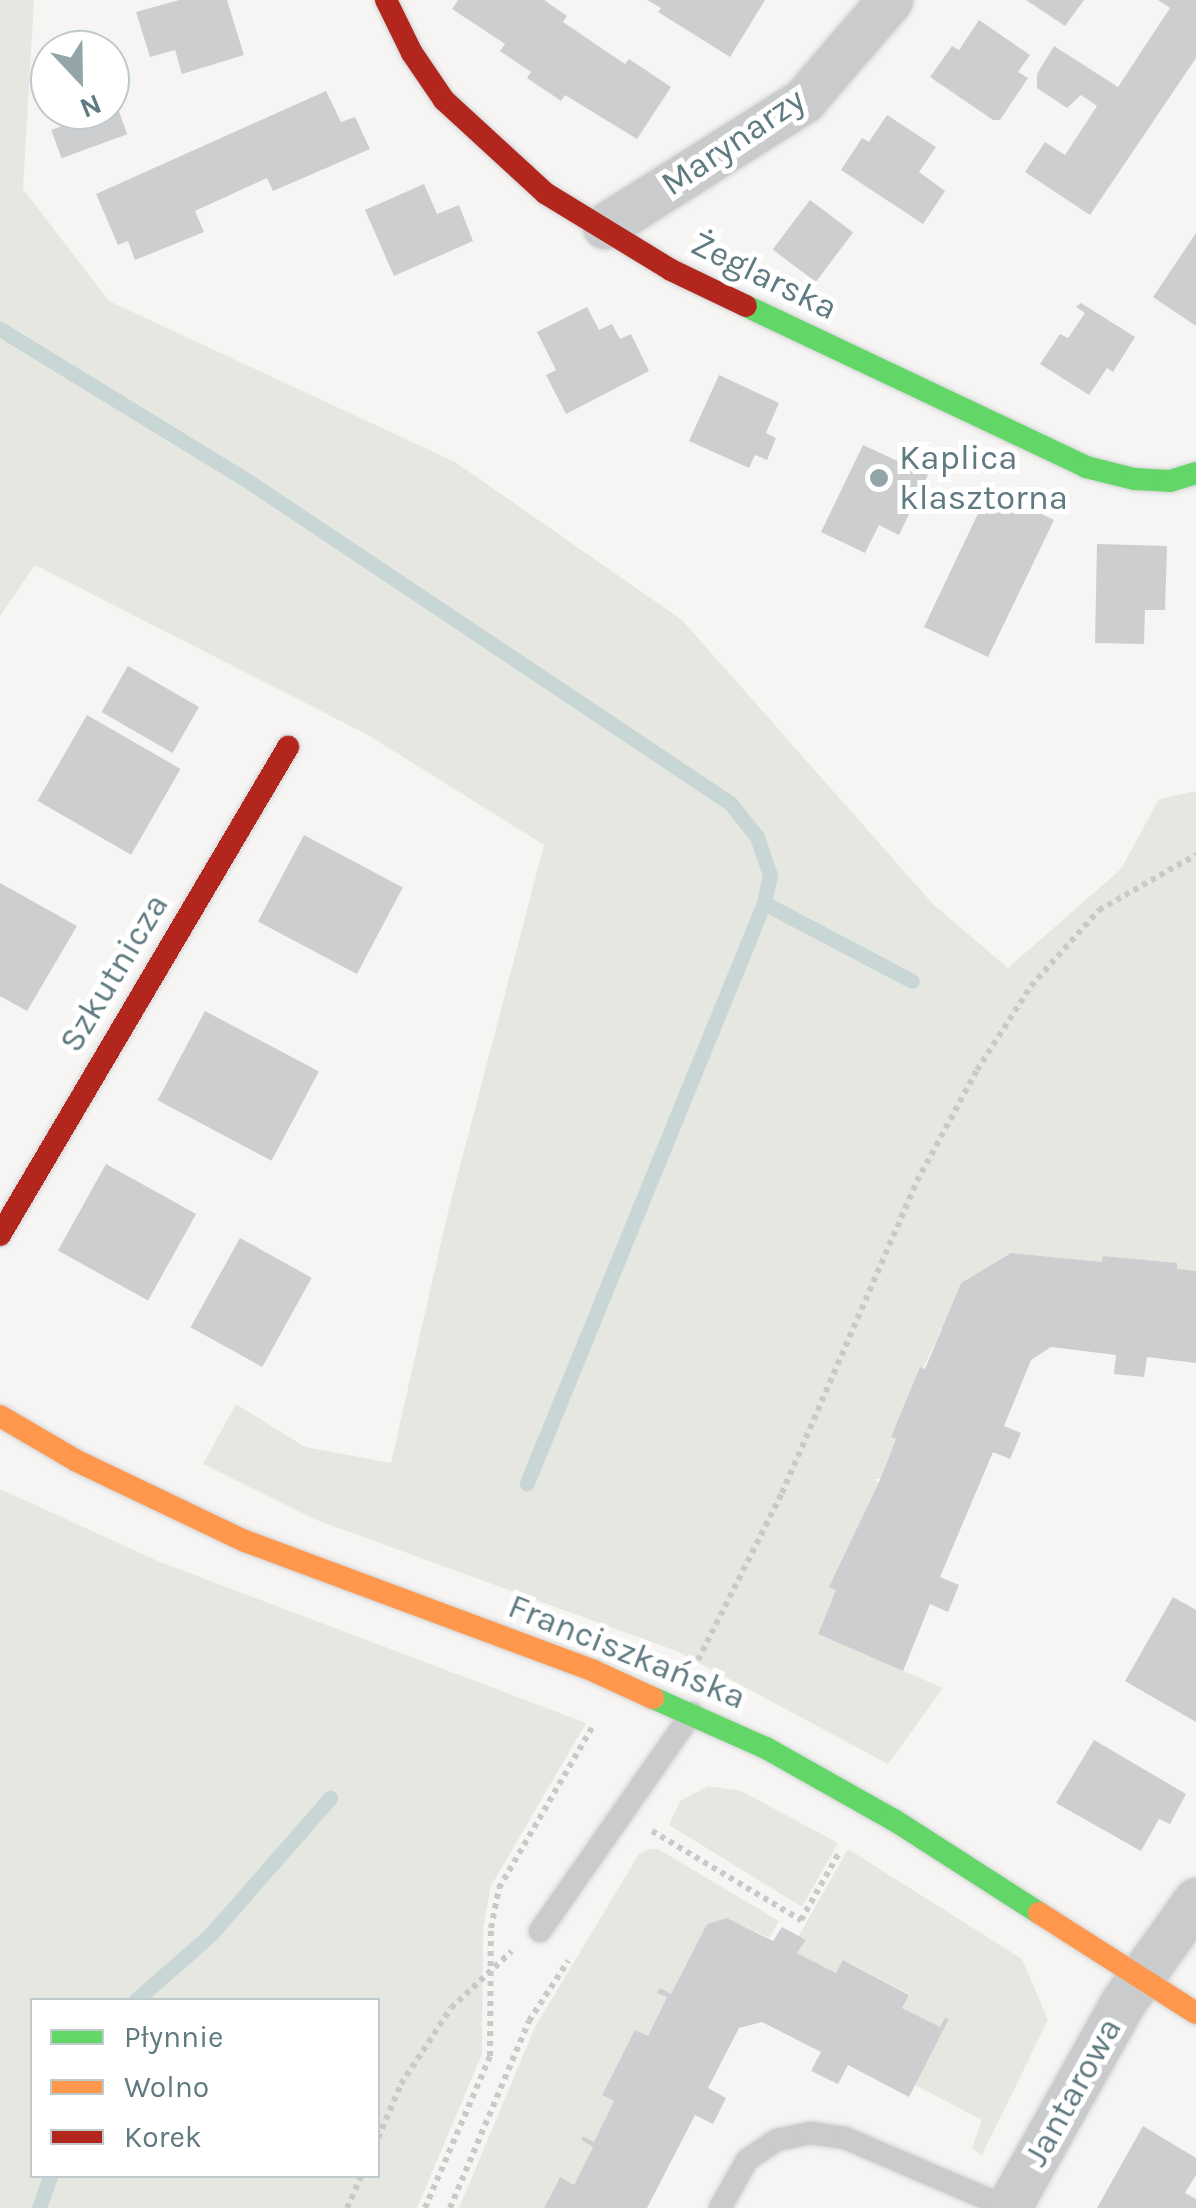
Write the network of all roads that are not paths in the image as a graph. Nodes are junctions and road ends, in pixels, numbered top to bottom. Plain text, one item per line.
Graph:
1 (386, 0) edge
2 (890, 0) edge
3 (605, 226) junction
4 (1196, 473) edge
5 (288, 747) dead end
6 (0, 1235) edge
7 (0, 1416) edge
8 (683, 1710) junction
9 (1196, 1900) edge
10 (540, 1931) road end
11 (1140, 1978) junction
12 (1196, 2014) edge
13 (720, 2208) edge
14 (1008, 2208) edge

1 - 3 street, Żeglarska
2 - 3 street, Marynarzy
3 - 4 street, Żeglarska
5 - 6 street, Szkutnicza
7 - 8 street, Franciszkańska
8 - 10 lane
8 - 11 street, Franciszkańska
9 - 11 street, Jantarowa
11 - 12 street, Franciszkańska
11 - 14 street, Jantarowa
13 - 14 lane

